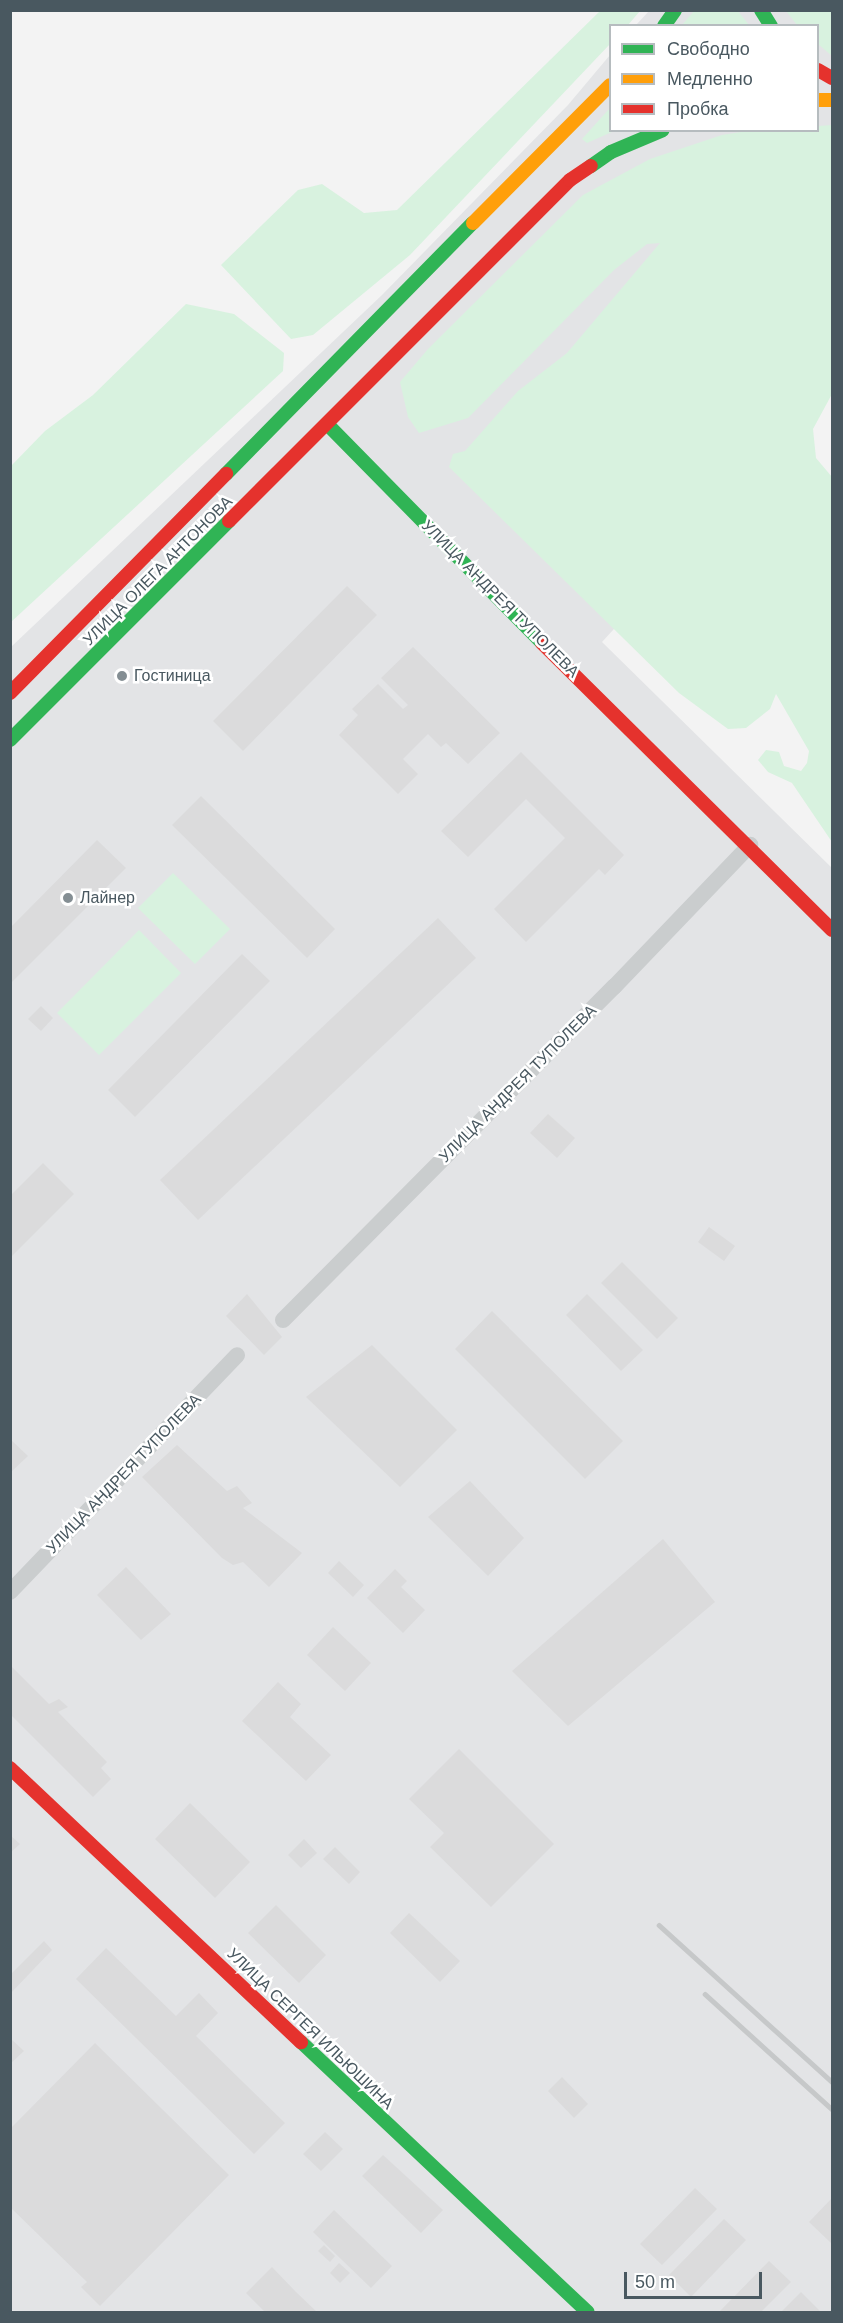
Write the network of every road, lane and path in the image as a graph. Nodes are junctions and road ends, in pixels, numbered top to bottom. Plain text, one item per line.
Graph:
1 (675, 10) edge
2 (761, 10) edge
3 (665, 24) edge
4 (770, 24) edge
5 (609, 86) edge
6 (658, 132) edge
7 (329, 426) junction
8 (10, 693) edge
9 (10, 740) edge
10 (750, 845) junction
11 (832, 930) edge
12 (283, 1320) dead end
13 (237, 1355) dead end
14 (10, 1592) edge
15 (10, 1768) edge
16 (588, 2313) edge

1 - 3 street
2 - 4 street
5 - 8 street, УЛИЦА ОЛЕГА АНТОНОВА
6 - 7 street, УЛИЦА ОЛЕГА АНТОНОВА
7 - 9 street, УЛИЦА ОЛЕГА АНТОНОВА
7 - 10 street, УЛИЦА АНДРЕЯ ТУПОЛЕВА
10 - 11 street, УЛИЦА АНДРЕЯ ТУПОЛЕВА
10 - 12 street, УЛИЦА АНДРЕЯ ТУПОЛЕВА
13 - 14 street, УЛИЦА АНДРЕЯ ТУПОЛЕВА
15 - 16 street, УЛИЦА СЕРГЕЯ ИЛЬЮШИНА

